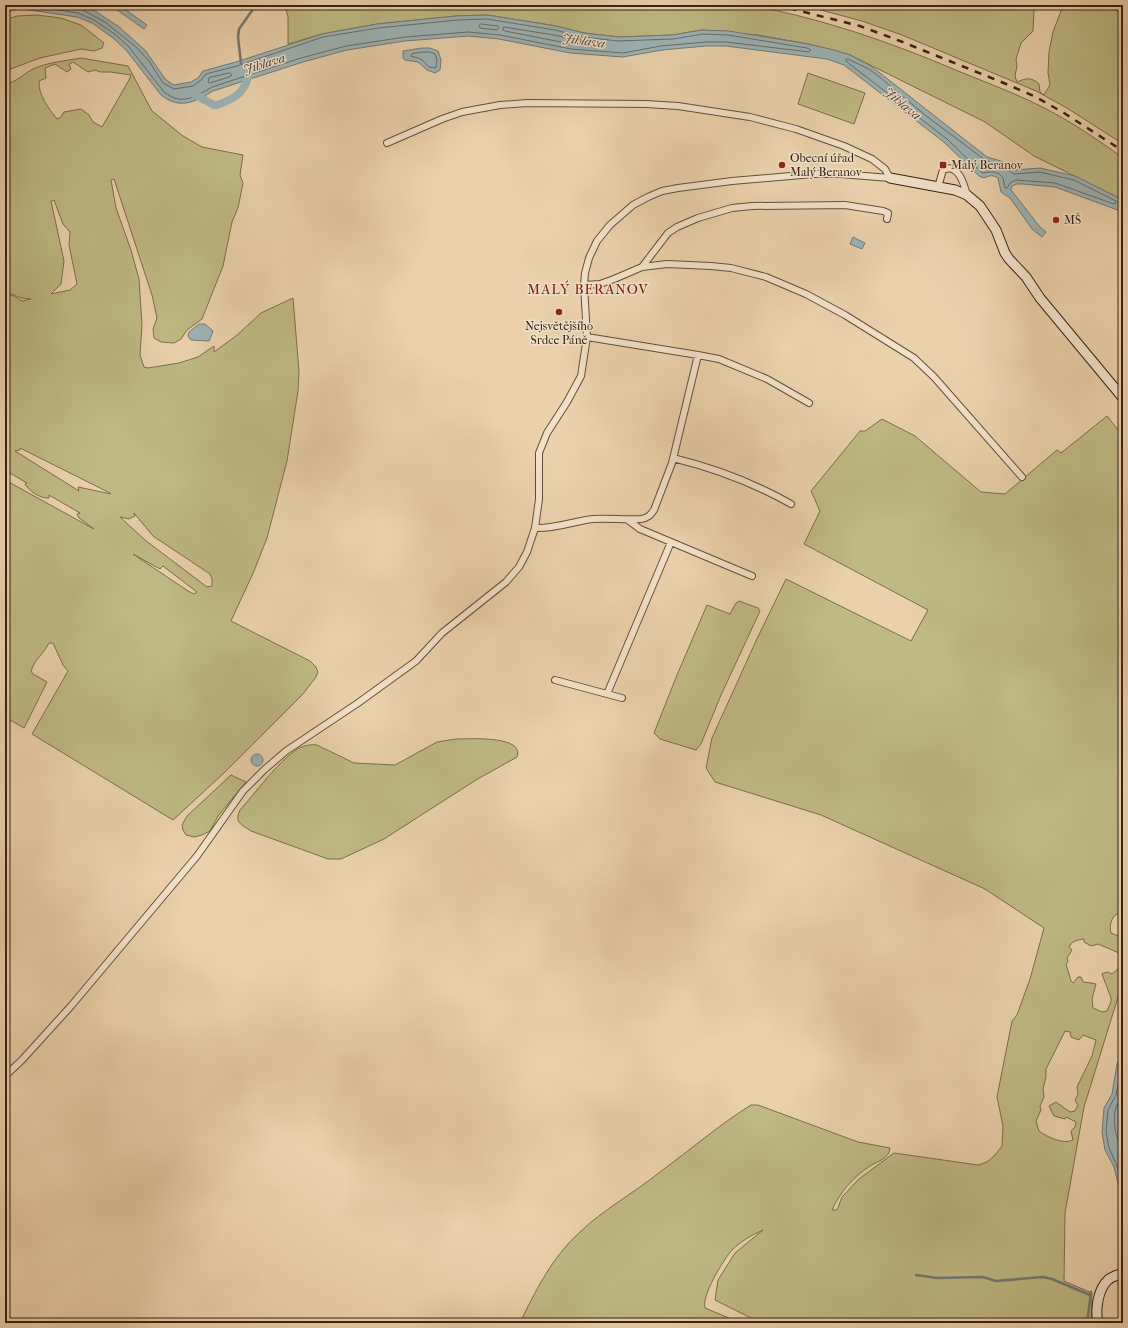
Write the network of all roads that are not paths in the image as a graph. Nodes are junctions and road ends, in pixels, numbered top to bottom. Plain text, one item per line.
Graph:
1 (387, 143) dead end
2 (890, 178) junction
3 (938, 187) junction
4 (967, 195) junction
5 (888, 219) dead end
6 (642, 267) junction
7 (584, 286) junction
8 (587, 337) junction
9 (698, 355) junction
10 (1123, 398) edge
11 (809, 403) dead end
12 (673, 458) junction
13 (1022, 477) dead end
14 (791, 504) dead end
15 (628, 520) junction
16 (535, 528) junction
17 (672, 542) junction
18 (752, 576) dead end
19 (555, 680) dead end
20 (607, 694) junction
21 (622, 698) dead end
22 (5, 1076) edge
23 (1122, 1273) edge
24 (1098, 1323) edge

1 - 2 street
2 - 3 street
2 - 7 street
3 - 4 street
3 - 4 street
4 - 10 street
5 - 6 street
6 - 7 street
6 - 13 street
7 - 8 street
8 - 9 street
8 - 16 street
9 - 11 street
9 - 12 street
12 - 14 street
12 - 15 street
15 - 16 street
15 - 17 street
16 - 22 street
17 - 18 street
17 - 20 street
19 - 20 street
20 - 21 street
23 - 24 street

